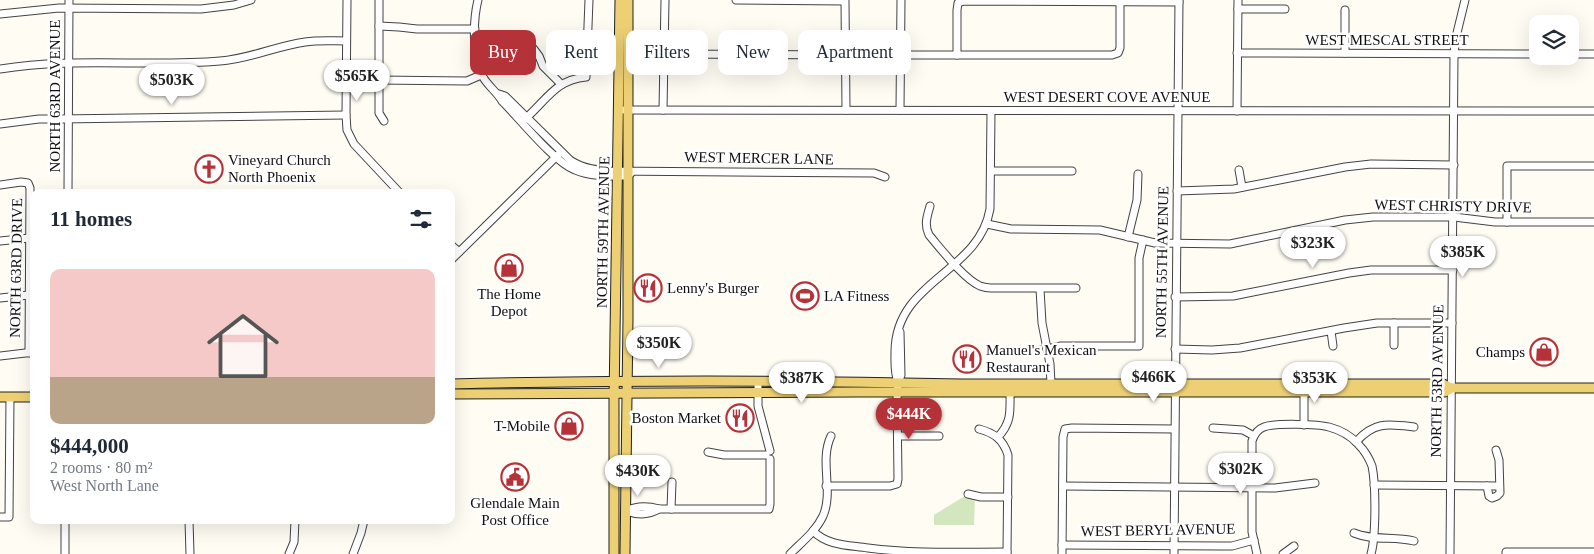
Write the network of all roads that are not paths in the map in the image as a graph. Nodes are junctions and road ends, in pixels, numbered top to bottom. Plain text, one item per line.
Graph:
1 (69, 0) edge
2 (127, 0) edge
3 (251, 0) edge
4 (347, 0) edge
5 (379, 0) edge
6 (478, 0) edge
7 (588, 0) edge
8 (620, 0) edge
9 (628, 0) edge
10 (665, 0) edge
11 (736, 0) edge
12 (901, 0) edge
13 (1238, 0) edge
14 (1465, 0) edge
15 (845, 1) edge
16 (1120, 1) junction
17 (1179, 1) edge
18 (69, 8) junction
19 (127, 9) junction
20 (1238, 9) junction
21 (1285, 9) dead end
22 (1345, 10) dead end
23 (0, 14) edge
24 (379, 26) junction
25 (476, 29) joint
26 (664, 30) edge
27 (845, 30) edge
28 (901, 30) edge
29 (346, 42) junction
30 (536, 53) edge
31 (1237, 53) junction
32 (1345, 53) junction
33 (708, 54) edge
34 (1454, 54) junction
35 (1529, 54) edge
36 (1579, 54) edge
37 (1594, 54) edge
38 (798, 55) edge
39 (911, 55) edge
40 (957, 55) junction
41 (69, 63) junction
42 (0, 69) edge
43 (481, 75) joint
44 (664, 75) edge
45 (845, 75) edge
46 (901, 75) edge
47 (378, 80) junction
48 (561, 84) junction
49 (623, 110) junction
50 (663, 110) junction
51 (846, 110) junction
52 (900, 110) junction
53 (991, 111) junction
54 (1178, 111) junction
55 (1237, 111) junction
56 (1454, 111) junction
57 (1594, 111) edge
58 (346, 114) junction
59 (68, 118) junction
60 (524, 120) junction
61 (384, 121) dead end
62 (0, 124) edge
63 (559, 154) junction
64 (1454, 165) junction
65 (1594, 166) edge
66 (991, 170) junction
67 (1072, 170) dead end
68 (1239, 170) dead end
69 (630, 173) junction
70 (618, 174) junction
71 (1138, 174) dead end
72 (885, 177) dead end
73 (0, 185) edge
74 (1242, 187) junction
75 (68, 189) edge
76 (396, 189) edge
77 (1176, 191) junction
78 (930, 206) dead end
79 (1454, 217) junction
80 (1507, 222) junction
81 (1594, 222) edge
82 (987, 224) junction
83 (1128, 236) junction
84 (30, 238) junction
85 (1143, 240) junction
86 (0, 241) edge
87 (1176, 244) junction
88 (455, 248) edge
89 (459, 252) junction
90 (455, 256) edge
91 (954, 264) junction
92 (1452, 270) junction
93 (1076, 288) dead end
94 (1040, 289) junction
95 (29, 295) junction
96 (1175, 297) junction
97 (0, 298) edge
98 (1394, 323) junction
99 (1452, 323) junction
100 (30, 324) edge
101 (1330, 331) junction
102 (1394, 345) dead end
103 (1333, 346) dead end
104 (1047, 349) junction
105 (1175, 349) junction
106 (30, 353) edge
107 (0, 356) edge
108 (614, 381) junction
109 (628, 381) junction
110 (758, 381) junction
111 (898, 382) junction
112 (516, 383) junction
113 (455, 384) edge
114 (1051, 384) junction
115 (1174, 388) junction
116 (1304, 388) junction
117 (1451, 388) junction
118 (1594, 388) edge
119 (758, 392) junction
120 (898, 392) junction
121 (1010, 392) junction
122 (516, 393) junction
123 (614, 393) junction
124 (628, 393) junction
125 (455, 394) edge
126 (10, 397) junction
127 (30, 397) edge
128 (0, 398) edge
129 (1304, 425) junction
130 (1414, 427) dead end
131 (1213, 428) dead end
132 (979, 429) dead end
133 (1174, 429) junction
134 (831, 436) dead end
135 (898, 436) junction
136 (939, 436) dead end
137 (1254, 436) junction
138 (998, 437) junction
139 (1356, 442) junction
140 (1496, 450) dead end
141 (708, 452) dead end
142 (769, 455) junction
143 (614, 468) junction
144 (672, 482) dead end
145 (1316, 483) dead end
146 (1374, 485) junction
147 (1450, 485) junction
148 (826, 486) junction
149 (1063, 486) junction
150 (1487, 486) junction
151 (1499, 486) junction
152 (1174, 488) junction
153 (1252, 488) junction
154 (968, 494) dead end
155 (1008, 497) junction
156 (671, 509) junction
157 (626, 511) junction
158 (0, 517) edge
159 (65, 524) edge
160 (189, 524) edge
161 (295, 524) edge
162 (363, 524) edge
163 (813, 531) junction
164 (1354, 533) dead end
165 (1374, 538) junction
166 (1254, 540) junction
167 (1414, 540) dead end
168 (1062, 545) junction
169 (1174, 546) junction
170 (1294, 546) dead end
171 (290, 551) edge
172 (1594, 552) edge
173 (898, 553) edge
174 (1007, 553) edge
175 (1506, 553) edge
176 (65, 554) edge
177 (190, 554) edge
178 (353, 554) edge
179 (614, 554) edge
180 (626, 554) edge
181 (790, 554) edge
182 (1062, 554) edge
183 (1174, 554) edge
184 (1257, 554) edge
185 (1283, 554) edge
186 (1371, 554) edge
187 (1450, 554) edge

1 - 18 street, NORTH 63RD AVENUE
2 - 19 street
3 - 19 street
4 - 29 street
5 - 24 street
6 - 25 street
7 - 48 street
8 - 49 main road, NORTH 59TH AVENUE
9 - 49 main road, NORTH 59TH AVENUE
10 - 26 street
11 - 15 street
12 - 28 street
13 - 20 street
14 - 34 street, NORTH 53RD AVENUE
15 - 27 street
16 - 17 street
16 - 40 street
16 - 40 street
17 - 54 street, NORTH 55TH AVENUE
18 - 19 street
18 - 23 street
18 - 41 street, NORTH 63RD AVENUE
20 - 21 street
20 - 31 street
22 - 32 street
24 - 25 street
24 - 47 street
29 - 41 street
29 - 58 street
30 - 48 street
31 - 32 street, WEST MESCAL STREET
31 - 55 street
32 - 34 street, WEST MESCAL STREET
33 - 38 street
34 - 35 street, WEST MESCAL STREET
34 - 56 street, NORTH 53RD AVENUE
36 - 37 street
39 - 40 street
41 - 42 street
41 - 59 street, NORTH 63RD AVENUE
43 - 47 street
43 - 60 street, WEST MERCER LANE
44 - 50 street
45 - 51 street
46 - 52 street
47 - 61 street
48 - 60 street
49 - 50 street, WEST DESERT COVE AVENUE
49 - 69 main road, NORTH 59TH AVENUE
49 - 70 main road, NORTH 59TH AVENUE
50 - 51 street, WEST DESERT COVE AVENUE
51 - 52 street, WEST DESERT COVE AVENUE
52 - 53 street, WEST DESERT COVE AVENUE
53 - 54 street, WEST DESERT COVE AVENUE
53 - 66 street
54 - 55 street, WEST DESERT COVE AVENUE
54 - 77 street, NORTH 55TH AVENUE
55 - 56 street, WEST DESERT COVE AVENUE
56 - 57 street, WEST DESERT COVE AVENUE
56 - 64 street, NORTH 53RD AVENUE
58 - 59 street
58 - 76 street
59 - 62 street
59 - 75 street, NORTH 63RD AVENUE
60 - 63 street, WEST MERCER LANE
63 - 70 street, WEST MERCER LANE
63 - 89 street
64 - 74 street
64 - 79 street, NORTH 53RD AVENUE
65 - 80 street
66 - 67 street
66 - 82 street
68 - 74 street
69 - 70 street, WEST MERCER LANE
69 - 72 street, WEST MERCER LANE
69 - 109 main road, NORTH 59TH AVENUE
70 - 108 main road, NORTH 59TH AVENUE
71 - 83 street
73 - 84 street, NORTH 63RD DRIVE
74 - 77 street
77 - 87 street, NORTH 55TH AVENUE
78 - 91 street
79 - 80 street, WEST CHRISTY DRIVE
79 - 87 street, WEST CHRISTY DRIVE
79 - 92 street, NORTH 53RD AVENUE
80 - 81 street, WEST CHRISTY DRIVE
82 - 83 street, WEST CHRISTY DRIVE
82 - 91 street
83 - 85 street, WEST CHRISTY DRIVE
84 - 86 street
84 - 95 street, NORTH 63RD DRIVE
85 - 87 street, WEST CHRISTY DRIVE
85 - 104 street
87 - 96 street, NORTH 55TH AVENUE
88 - 89 street
89 - 90 street
91 - 94 street
91 - 111 street
92 - 96 street
92 - 99 street, NORTH 53RD AVENUE
93 - 94 street
94 - 104 street
95 - 97 street
95 - 100 street, NORTH 63RD DRIVE
96 - 105 street, NORTH 55TH AVENUE
98 - 99 street
98 - 101 street
98 - 102 street
99 - 117 street, NORTH 53RD AVENUE
101 - 103 street
101 - 105 street
104 - 114 street
105 - 115 street, NORTH 55TH AVENUE
106 - 107 street
108 - 109 main road
108 - 112 main road
108 - 123 main road, NORTH 59TH AVENUE
109 - 110 main road
109 - 124 main road, NORTH 59TH AVENUE
110 - 111 main road
110 - 119 street
111 - 114 main road
111 - 120 street
112 - 113 main road
112 - 122 main road
114 - 115 main road
115 - 116 main road
115 - 121 main road
115 - 133 street, NORTH 55TH AVENUE
116 - 117 main road
116 - 129 street
117 - 118 main road
117 - 147 street, NORTH 53RD AVENUE
119 - 120 main road
119 - 124 main road
119 - 142 street
120 - 121 main road
120 - 135 street
121 - 138 street
122 - 123 main road
122 - 125 main road
123 - 124 main road
123 - 143 main road, NORTH 59TH AVENUE
124 - 157 main road, NORTH 59TH AVENUE
126 - 127 main road
126 - 128 main road
126 - 158 street
129 - 137 street
129 - 139 street
130 - 139 street
131 - 137 street
132 - 138 street
133 - 149 street
133 - 152 street, NORTH 55TH AVENUE
134 - 148 street
135 - 136 street
135 - 148 street
137 - 153 street
138 - 155 street
139 - 146 street
140 - 151 street
141 - 142 street
142 - 156 street
143 - 157 main road
143 - 179 main road, NORTH 59TH AVENUE
144 - 156 street
145 - 153 street
146 - 147 street
146 - 165 street
147 - 150 street
147 - 187 street, NORTH 53RD AVENUE
148 - 163 street
149 - 152 street
149 - 168 street
150 - 151 street
150 - 151 street
152 - 153 street
152 - 169 street, NORTH 55TH AVENUE
153 - 166 street
154 - 155 street
155 - 174 street
156 - 157 street
157 - 180 main road, NORTH 59TH AVENUE
159 - 176 street
160 - 177 street
161 - 171 street
162 - 178 street
163 - 173 street
163 - 181 street
164 - 165 street
165 - 167 street
165 - 186 street
166 - 169 street, WEST BERYL AVENUE
166 - 184 street
168 - 169 street, WEST BERYL AVENUE
168 - 182 street
169 - 183 street, NORTH 55TH AVENUE
170 - 185 street
172 - 175 street
173 - 174 street

